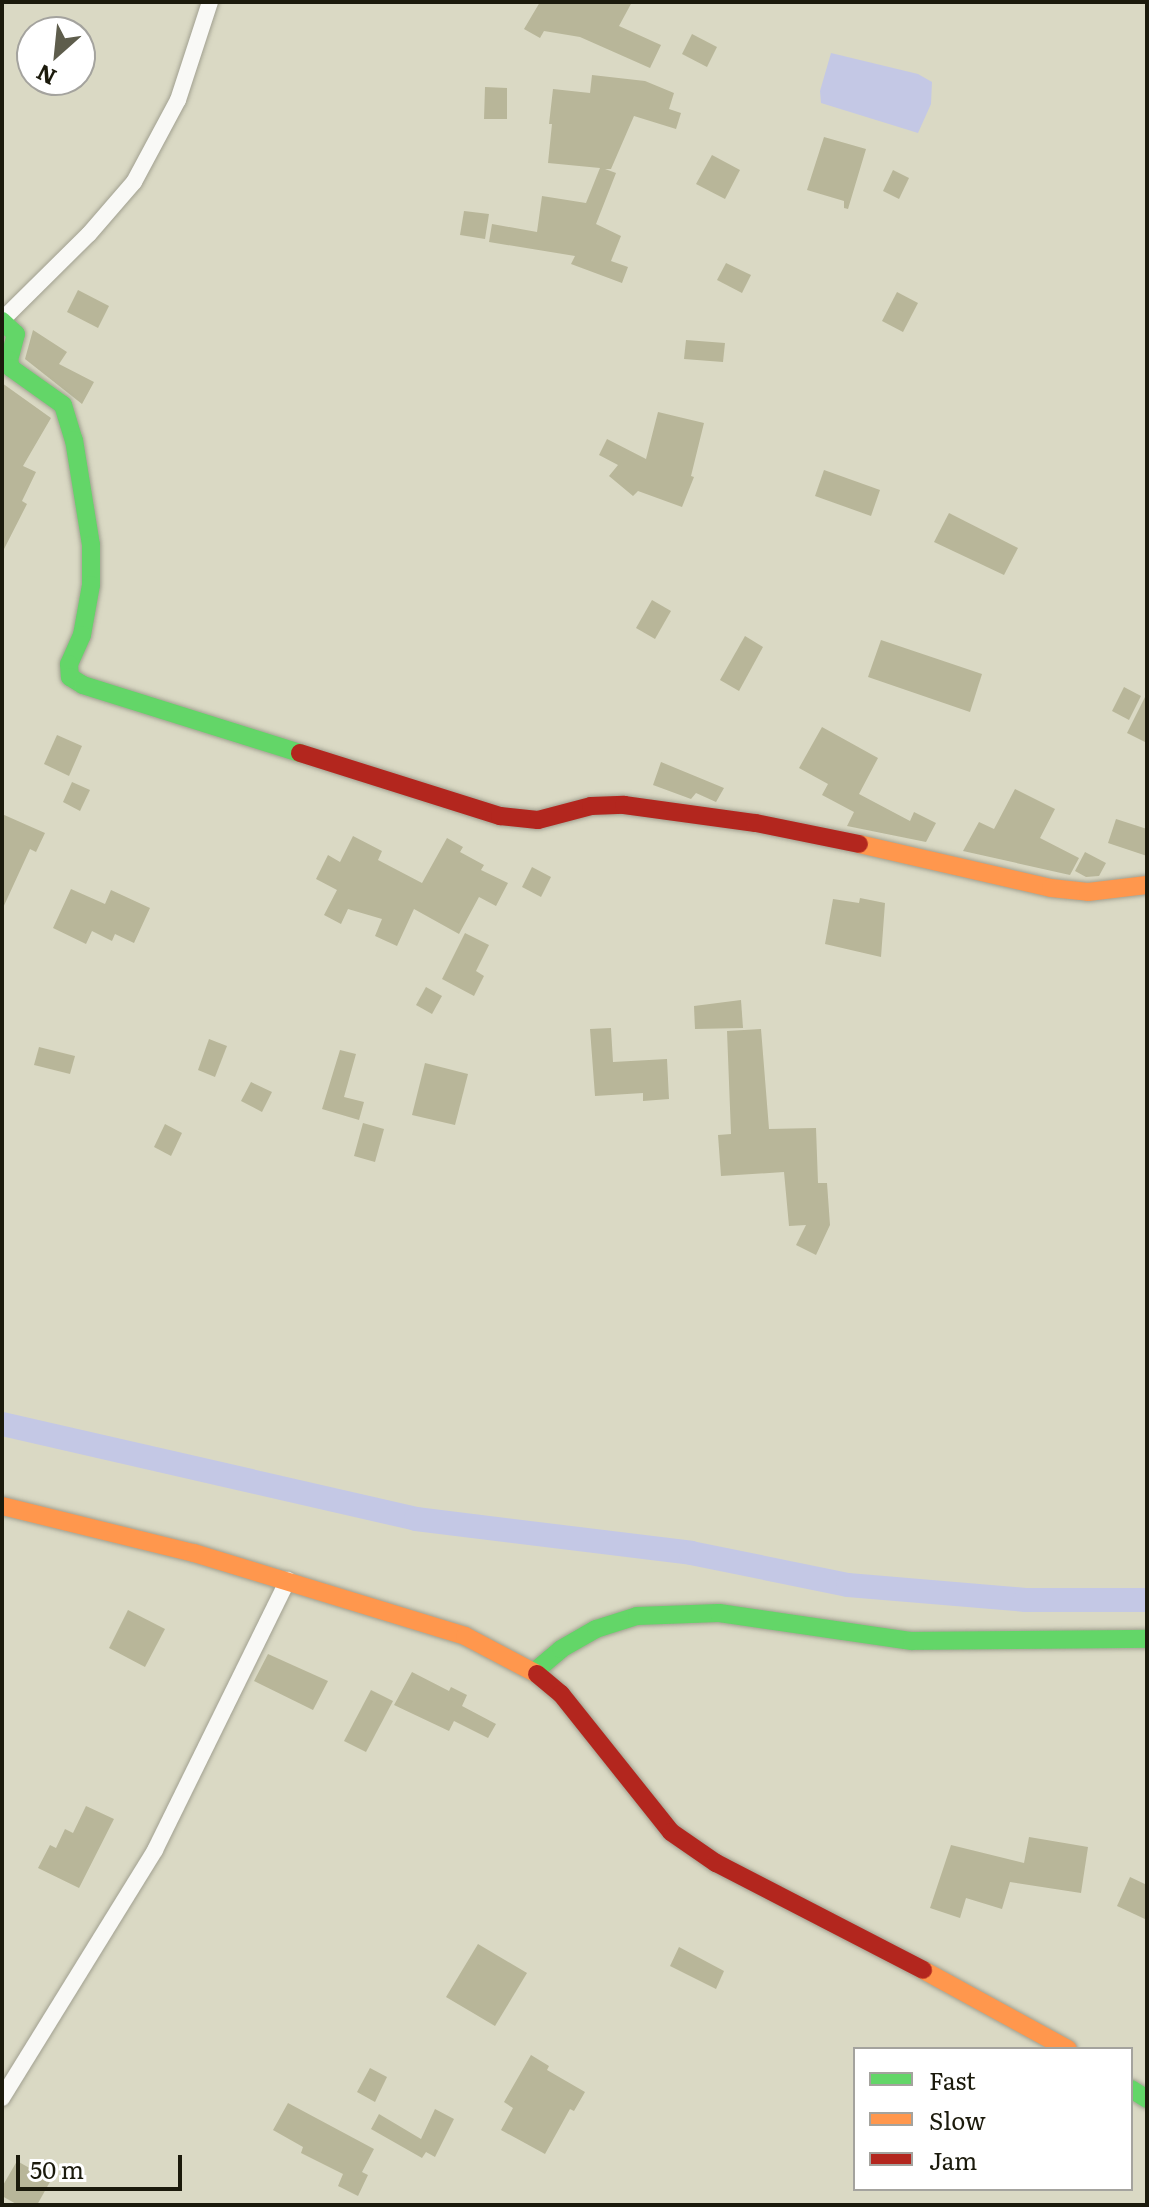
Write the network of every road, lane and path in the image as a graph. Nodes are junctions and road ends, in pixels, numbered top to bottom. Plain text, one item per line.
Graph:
1 (210, 2) edge
2 (2, 320) edge
3 (1147, 885) edge
4 (2, 1506) edge
5 (288, 1580) junction
6 (1147, 1639) edge
7 (534, 1672) junction
8 (1064, 2047) edge
9 (2, 2098) edge

1 - 2 street
2 - 3 street
4 - 5 street
5 - 7 street
5 - 9 street
6 - 7 street
7 - 8 street

